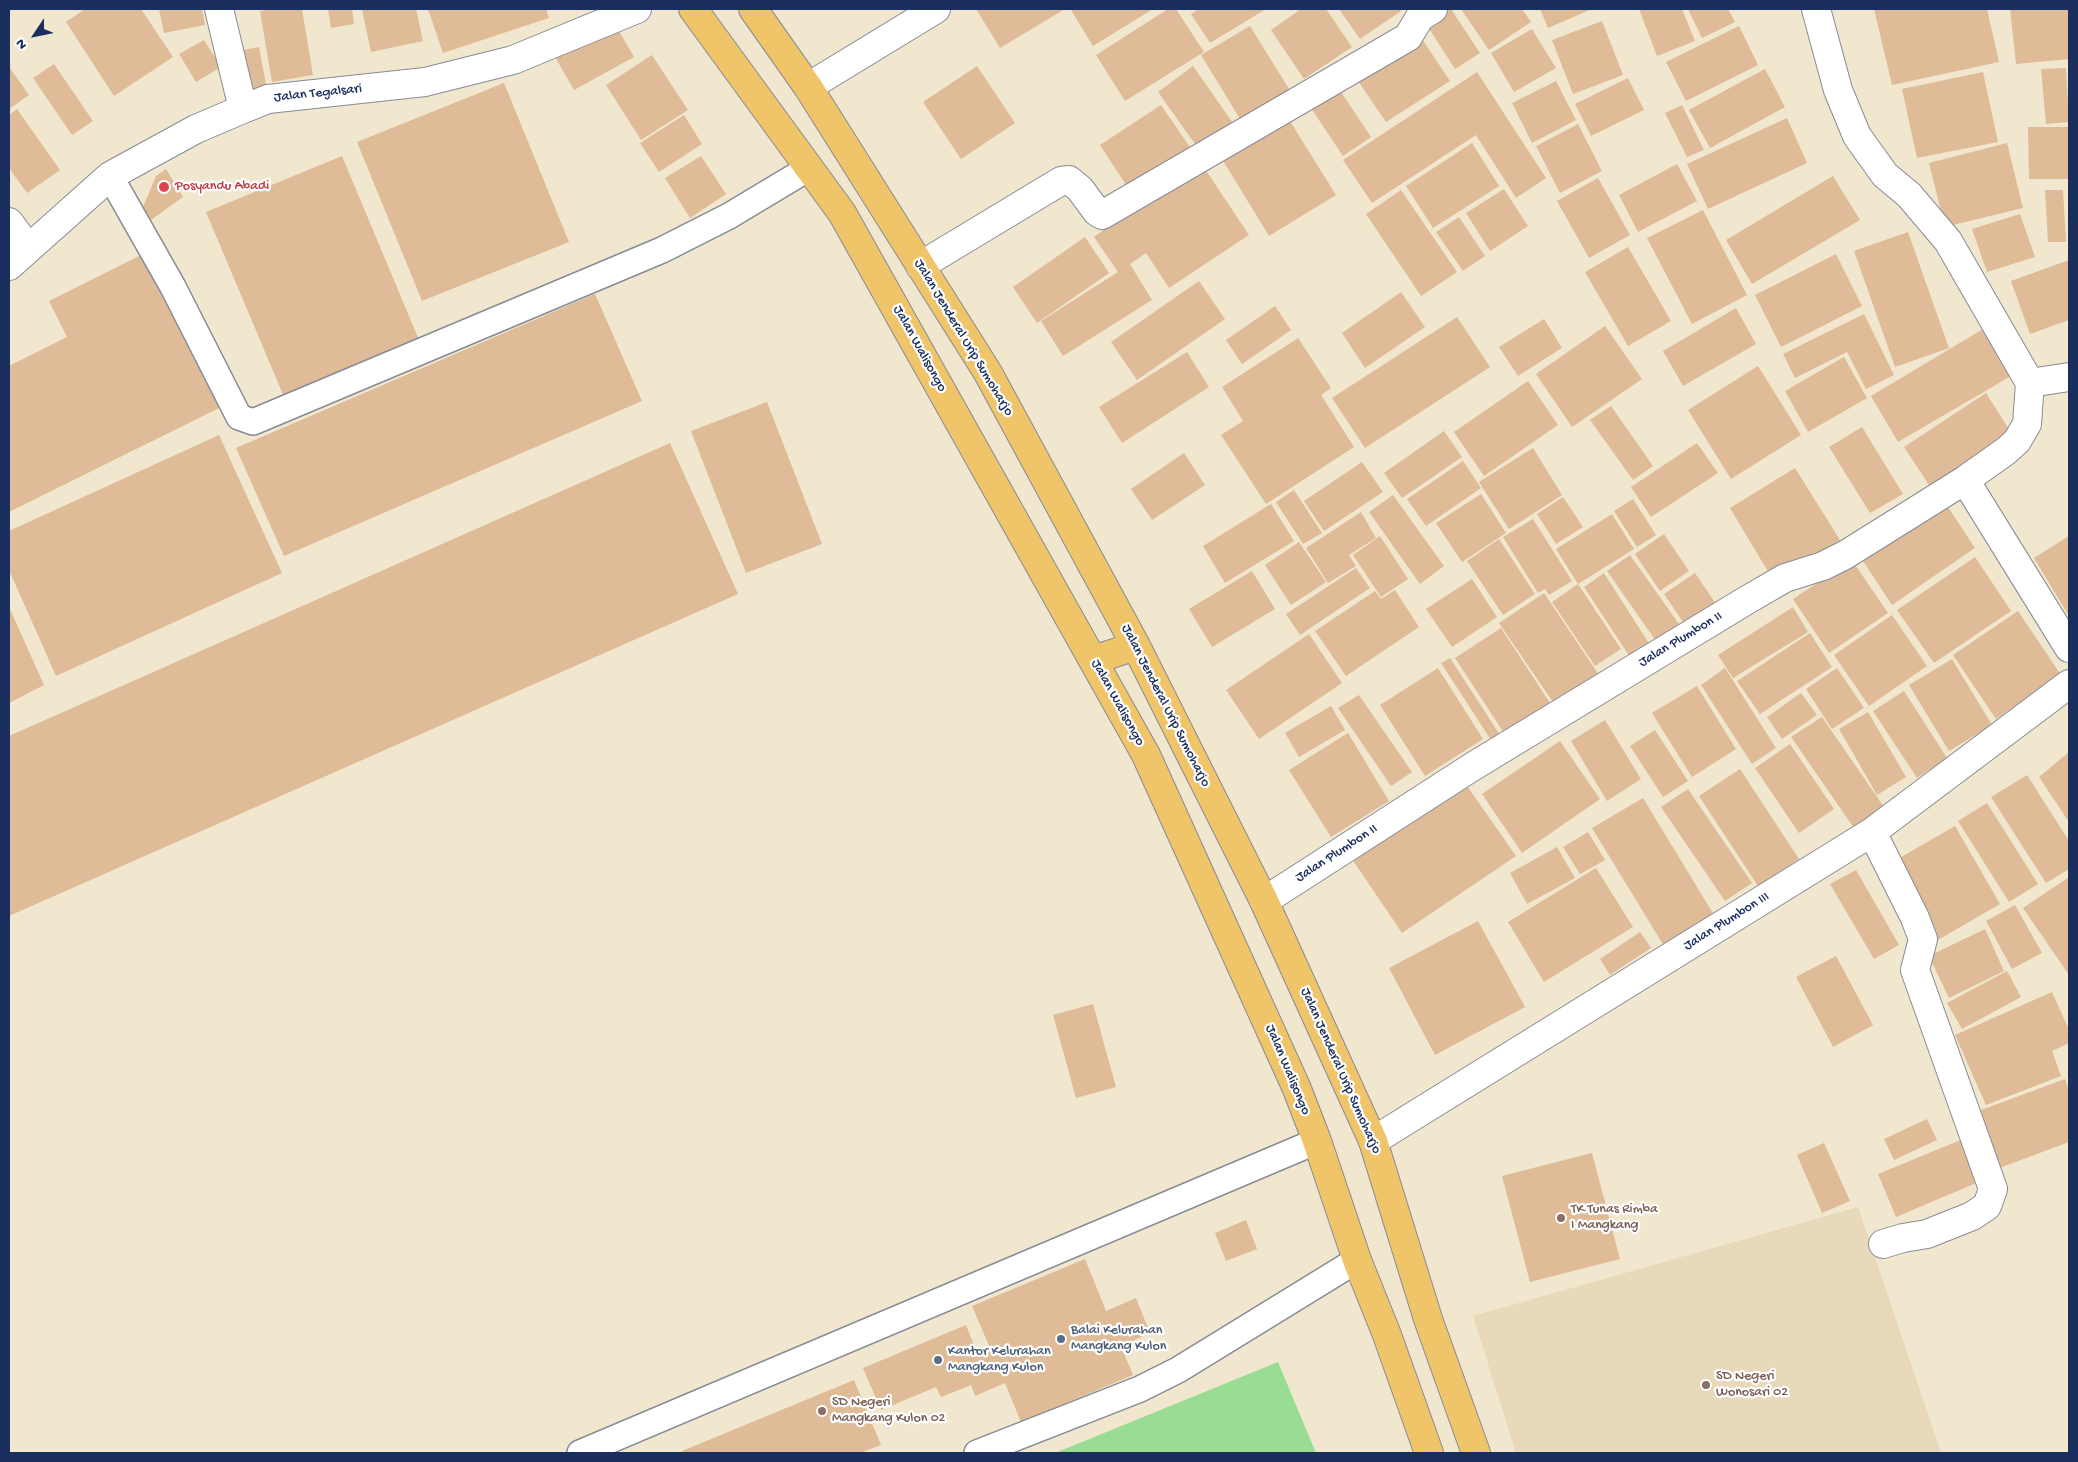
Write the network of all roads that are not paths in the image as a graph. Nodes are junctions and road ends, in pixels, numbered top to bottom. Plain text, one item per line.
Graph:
1 (219, 9) edge
2 (637, 9) edge
3 (693, 9) edge
4 (753, 9) edge
5 (936, 9) edge
6 (1433, 9) edge
7 (1816, 9) edge
8 (808, 88) junction
9 (244, 109) junction
10 (810, 168) junction
11 (110, 176) junction
12 (9, 222) edge
13 (18, 257) edge
14 (920, 266) junction
15 (2069, 377) edge
16 (2030, 383) junction
17 (1965, 480) junction
18 (1136, 646) junction
19 (2069, 648) edge
20 (1093, 660) junction
21 (2069, 684) edge
22 (1872, 832) junction
23 (1264, 901) junction
24 (1317, 1141) junction
25 (1373, 1141) junction
26 (1883, 1244) dead end
27 (1357, 1260) junction
28 (580, 1453) edge
29 (977, 1453) edge
30 (1429, 1453) edge
31 (1476, 1453) edge

1 - 9 street
2 - 9 street, Jalan Tegalsari
3 - 10 highway, Jalan Walisongo
4 - 8 highway, Jalan Jenderal Urip Sumoharjo
5 - 8 street
6 - 14 street
7 - 16 street
8 - 14 highway, Jalan Jenderal Urip Sumoharjo
9 - 11 street, Jalan Tegalsari
10 - 11 lane
10 - 20 highway, Jalan Walisongo
11 - 13 street, Jalan Tegalsari
12 - 13 street
14 - 18 highway, Jalan Jenderal Urip Sumoharjo
15 - 16 street
16 - 17 street, Jalan Plumbon II
17 - 19 street
17 - 23 street, Jalan Plumbon II
18 - 20 highway
18 - 23 highway, Jalan Jenderal Urip Sumoharjo
20 - 24 highway, Jalan Walisongo
21 - 22 street, Jalan Plumbon III
22 - 25 street, Jalan Plumbon III
22 - 26 street
23 - 25 highway, Jalan Jenderal Urip Sumoharjo
24 - 27 highway, Jalan Walisongo
24 - 28 lane
25 - 31 highway, Jalan Jenderal Urip Sumoharjo
27 - 29 lane
27 - 30 highway, Jalan Walisongo

